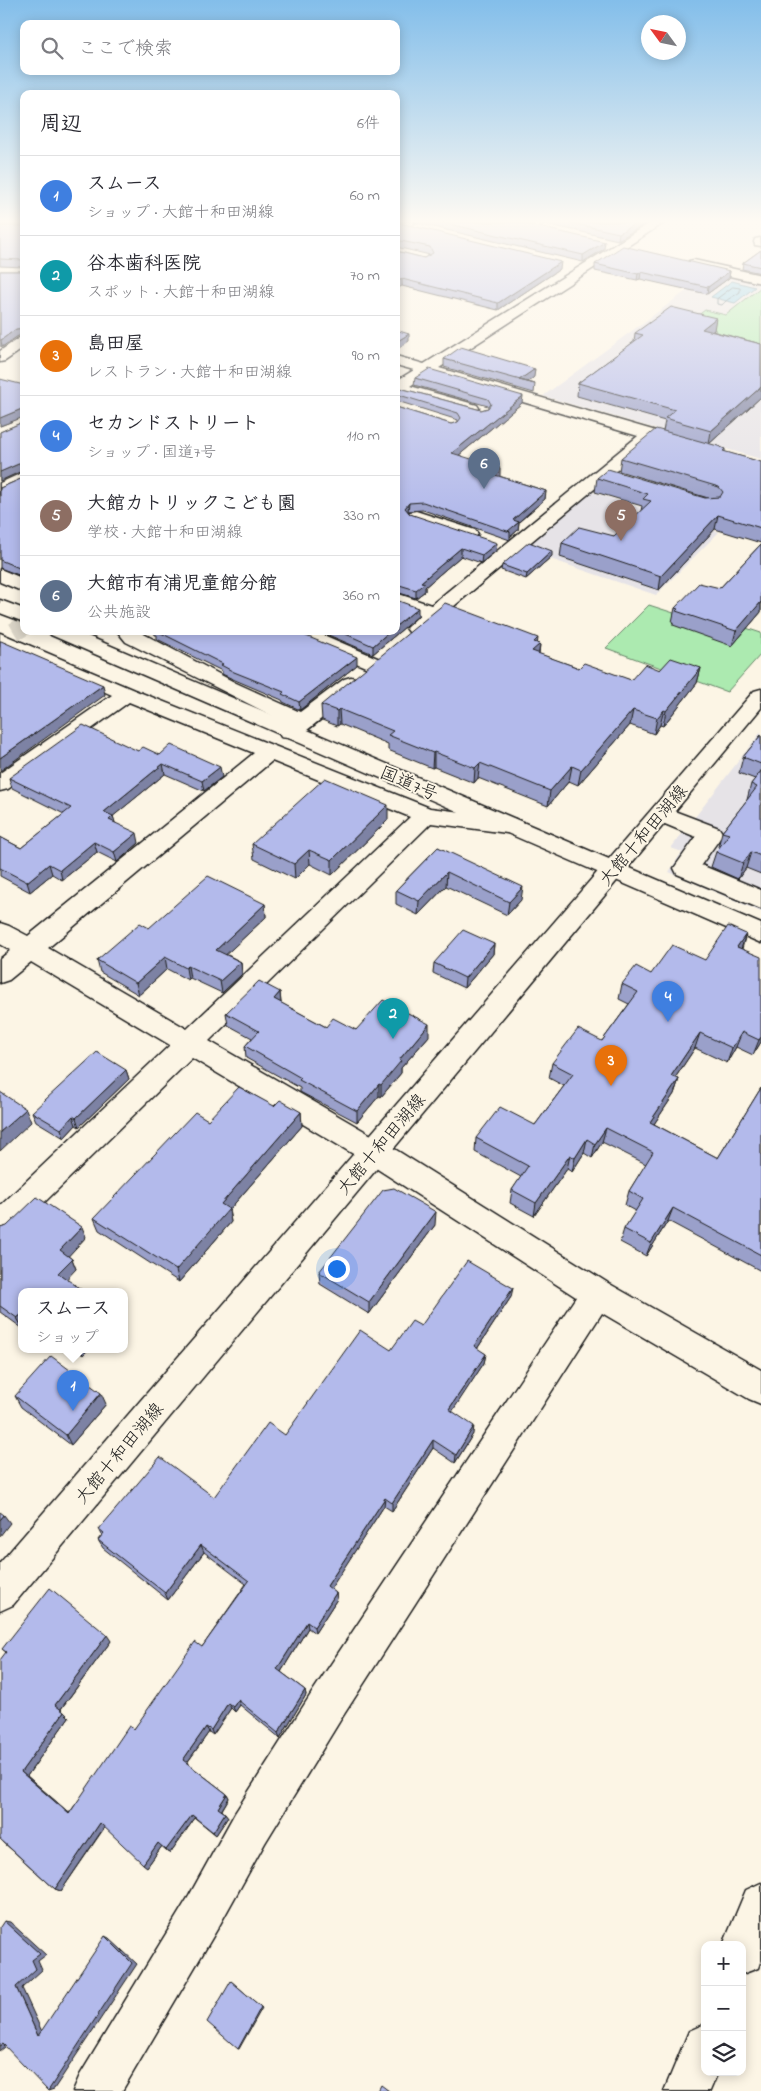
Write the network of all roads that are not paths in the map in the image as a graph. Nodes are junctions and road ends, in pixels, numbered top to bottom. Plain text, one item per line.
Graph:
1 (503, 320) edge
2 (20, 344) edge
3 (0, 358) edge
4 (400, 361) edge
5 (426, 368) junction
6 (400, 385) edge
7 (400, 388) edge
8 (481, 412) edge
9 (650, 434) junction
10 (678, 442) edge
11 (20, 479) edge
12 (0, 490) edge
13 (416, 516) edge
14 (497, 543) junction
15 (0, 575) edge
16 (20, 584) edge
17 (400, 600) edge
18 (0, 606) edge
19 (434, 613) junction
20 (8, 633) edge
21 (68, 635) edge
22 (137, 635) edge
23 (309, 635) edge
24 (404, 638) edge
25 (127, 694) junction
26 (761, 695) edge
27 (296, 727) junction
28 (269, 752) junction
29 (0, 784) edge
30 (661, 814) junction
31 (426, 815) junction
32 (507, 825) junction
33 (613, 870) junction
34 (761, 900) edge
35 (0, 932) edge
36 (761, 934) edge
37 (30, 949) junction
38 (0, 974) edge
39 (189, 1043) junction
40 (375, 1152) junction
41 (0, 1226) edge
42 (597, 1293) junction
43 (761, 1388) edge
44 (0, 1592) edge
45 (761, 1905) edge
46 (746, 1942) edge
47 (701, 2057) edge
48 (96, 2091) edge
49 (688, 2091) edge

1 - 5 main road
2 - 3 main road
4 - 5 main road
5 - 6 main road
5 - 9 main road
7 - 8 main road
9 - 10 main road
9 - 14 main road
11 - 12 main road
13 - 14 main road
14 - 19 main road
15 - 16 main road
17 - 19 main road
18 - 20 main road
19 - 24 main road
20 - 25 main road
21 - 27 main road, 国道7号
22 - 27 main road
23 - 27 main road
25 - 28 main road
25 - 29 main road
26 - 30 main road, 大館十和田湖線
27 - 32 main road, 国道7号
28 - 31 main road
28 - 37 main road
30 - 33 main road, 大館十和田湖線
30 - 34 main road
31 - 32 main road
31 - 39 main road
32 - 33 main road, 国道7号
33 - 36 main road, 国道7号
33 - 40 main road, 大館十和田湖線
35 - 37 main road
37 - 38 main road
37 - 39 main road
39 - 40 main road
39 - 41 main road
40 - 42 main road
40 - 44 main road, 大館十和田湖線
42 - 43 main road
42 - 48 main road
45 - 46 main road
47 - 49 main road

